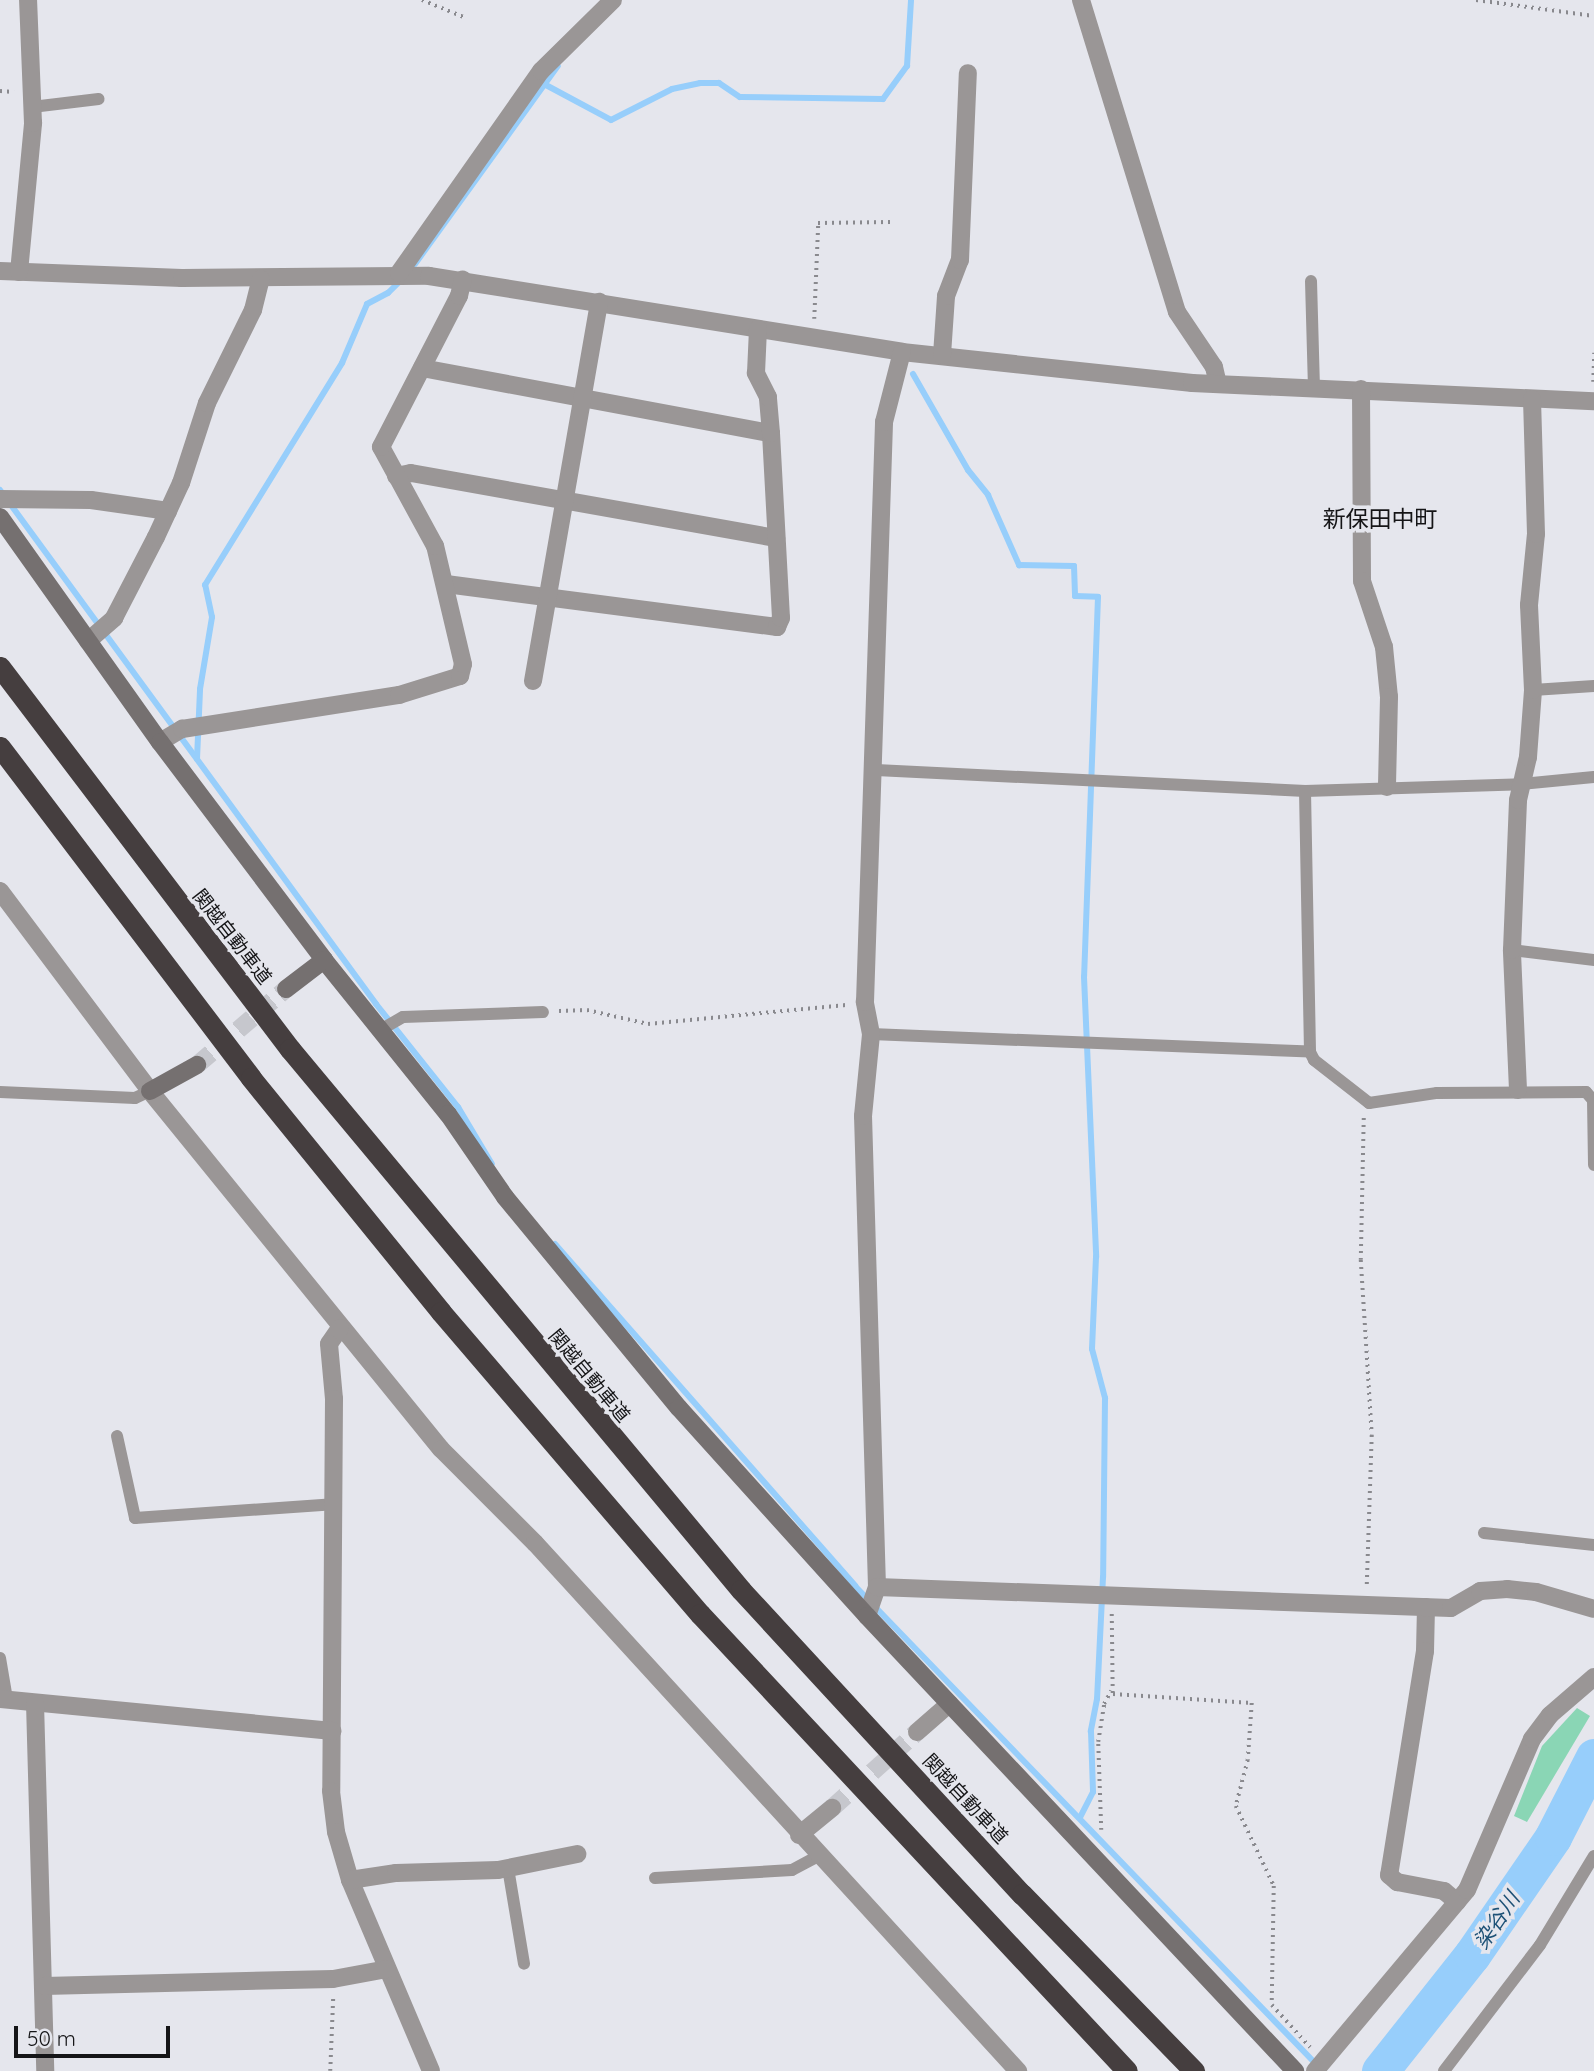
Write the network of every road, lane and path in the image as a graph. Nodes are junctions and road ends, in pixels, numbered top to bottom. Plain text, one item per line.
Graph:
1 (28, 0) edge
2 (422, 0) edge
3 (613, 0) edge
4 (1081, 0) edge
5 (1476, 0) edge
6 (1594, 16) edge
7 (467, 18) dead end
8 (968, 73) dead end
9 (99, 99) dead end
10 (32, 107) junction
11 (890, 222) dead end
12 (0, 271) edge
13 (19, 272) junction
14 (399, 273) junction
15 (261, 279) junction
16 (463, 279) junction
17 (1311, 281) dead end
18 (599, 302) junction
19 (758, 329) junction
20 (812, 338) junction
21 (902, 352) junction
22 (1594, 353) edge
23 (942, 355) junction
24 (422, 368) junction
25 (1218, 384) junction
26 (1314, 388) junction
27 (1361, 389) junction
28 (1532, 399) junction
29 (583, 400) junction
30 (1593, 401) edge
31 (771, 433) junction
32 (396, 476) junction
33 (0, 499) edge
34 (564, 501) junction
35 (168, 511) junction
36 (0, 517) edge
37 (776, 538) junction
38 (446, 584) junction
39 (546, 600) junction
40 (88, 640) junction
41 (0, 667) edge
42 (533, 681) dead end
43 (1594, 686) edge
44 (1533, 690) junction
45 (160, 742) junction
46 (0, 747) edge
47 (876, 770) junction
48 (1594, 777) edge
49 (1522, 784) junction
50 (1387, 787) junction
51 (1305, 791) junction
52 (0, 891) edge
53 (1512, 950) junction
54 (324, 960) junction
55 (1594, 960) edge
56 (286, 989) tunnel mouth
57 (865, 1002) junction
58 (543, 1012) joint
59 (382, 1029) junction
60 (870, 1034) junction
61 (1310, 1052) junction
62 (197, 1065) tunnel mouth
63 (1518, 1090) junction
64 (150, 1091) junction
65 (0, 1092) edge
66 (1369, 1103) junction
67 (1594, 1165) edge
68 (340, 1328) junction
69 (117, 1436) dead end
70 (334, 1504) junction
71 (1484, 1533) dead end
72 (1594, 1545) edge
73 (877, 1587) junction
74 (1112, 1595) junction
75 (1366, 1604) junction
76 (1426, 1607) junction
77 (1594, 1609) edge
78 (867, 1616) junction
79 (0, 1658) edge
80 (1594, 1676) edge
81 (1111, 1691) junction
82 (3, 1699) edge
83 (35, 1703) junction
84 (949, 1703) junction
85 (332, 1731) junction
86 (917, 1732) tunnel mouth
87 (832, 1808) tunnel mouth
88 (1101, 1830) dead end
89 (799, 1835) junction
90 (577, 1854) dead end
91 (818, 1856) junction
92 (1594, 1856) edge
93 (508, 1868) junction
94 (655, 1878) dead end
95 (350, 1880) junction
96 (1457, 1902) junction
97 (524, 1964) dead end
98 (387, 1969) junction
99 (333, 1979) junction
100 (44, 1986) junction
101 (1319, 2066) edge
102 (45, 2071) edge
103 (330, 2071) edge
104 (431, 2071) edge
105 (1018, 2071) edge
106 (1127, 2071) edge
107 (1194, 2071) edge
108 (1295, 2071) edge
109 (1444, 2071) edge

1 - 10 street
2 - 7 path
3 - 14 street
4 - 25 street
5 - 6 path
8 - 23 street
9 - 10 lane
10 - 13 street
11 - 20 path
12 - 13 street
13 - 15 street
14 - 15 street
14 - 16 street
15 - 35 street
16 - 18 street
16 - 24 street
17 - 26 lane
18 - 19 street
18 - 29 street
19 - 20 street
19 - 31 street
20 - 21 street
21 - 23 street
21 - 47 street
22 - 30 path
23 - 25 street
24 - 29 street
24 - 32 street
25 - 26 street
26 - 27 street
27 - 28 street
27 - 50 street
28 - 30 street
28 - 44 street
29 - 31 street
29 - 34 street
31 - 37 street
32 - 34 street
32 - 38 street
33 - 35 street
34 - 37 street
34 - 39 street
35 - 40 street
36 - 40 street
37 - 39 street
38 - 39 street
38 - 45 street
39 - 42 street
40 - 45 street
41 - 107 highway, 関越自動車道
43 - 44 lane
44 - 49 street
45 - 54 street
46 - 106 highway
47 - 51 lane
47 - 57 street
48 - 49 lane
49 - 50 lane
49 - 53 street
50 - 51 lane
51 - 61 lane
52 - 64 street
53 - 55 lane
53 - 63 street
54 - 56 street
54 - 59 street
57 - 58 path
57 - 60 street
58 - 59 lane
59 - 78 street
60 - 61 lane
60 - 73 street
61 - 66 lane
62 - 64 street
63 - 66 lane
63 - 67 lane
64 - 65 lane
64 - 68 street
66 - 75 path
68 - 70 street
68 - 89 street
69 - 70 lane
70 - 85 street
71 - 72 lane
73 - 74 street
73 - 78 street
74 - 75 street
74 - 81 path
75 - 76 street
76 - 77 street
76 - 96 street
78 - 84 street
79 - 82 lane
80 - 96 street
81 - 88 path
81 - 101 path
82 - 83 street
83 - 85 street
83 - 100 street
84 - 86 street
84 - 108 street
85 - 95 street
87 - 89 street
89 - 91 street
90 - 93 street
91 - 94 lane
91 - 105 street
92 - 109 lane
93 - 95 street
93 - 97 lane
95 - 98 street
96 - 101 street
98 - 99 street
98 - 104 street
99 - 100 street
99 - 103 path
100 - 102 street

